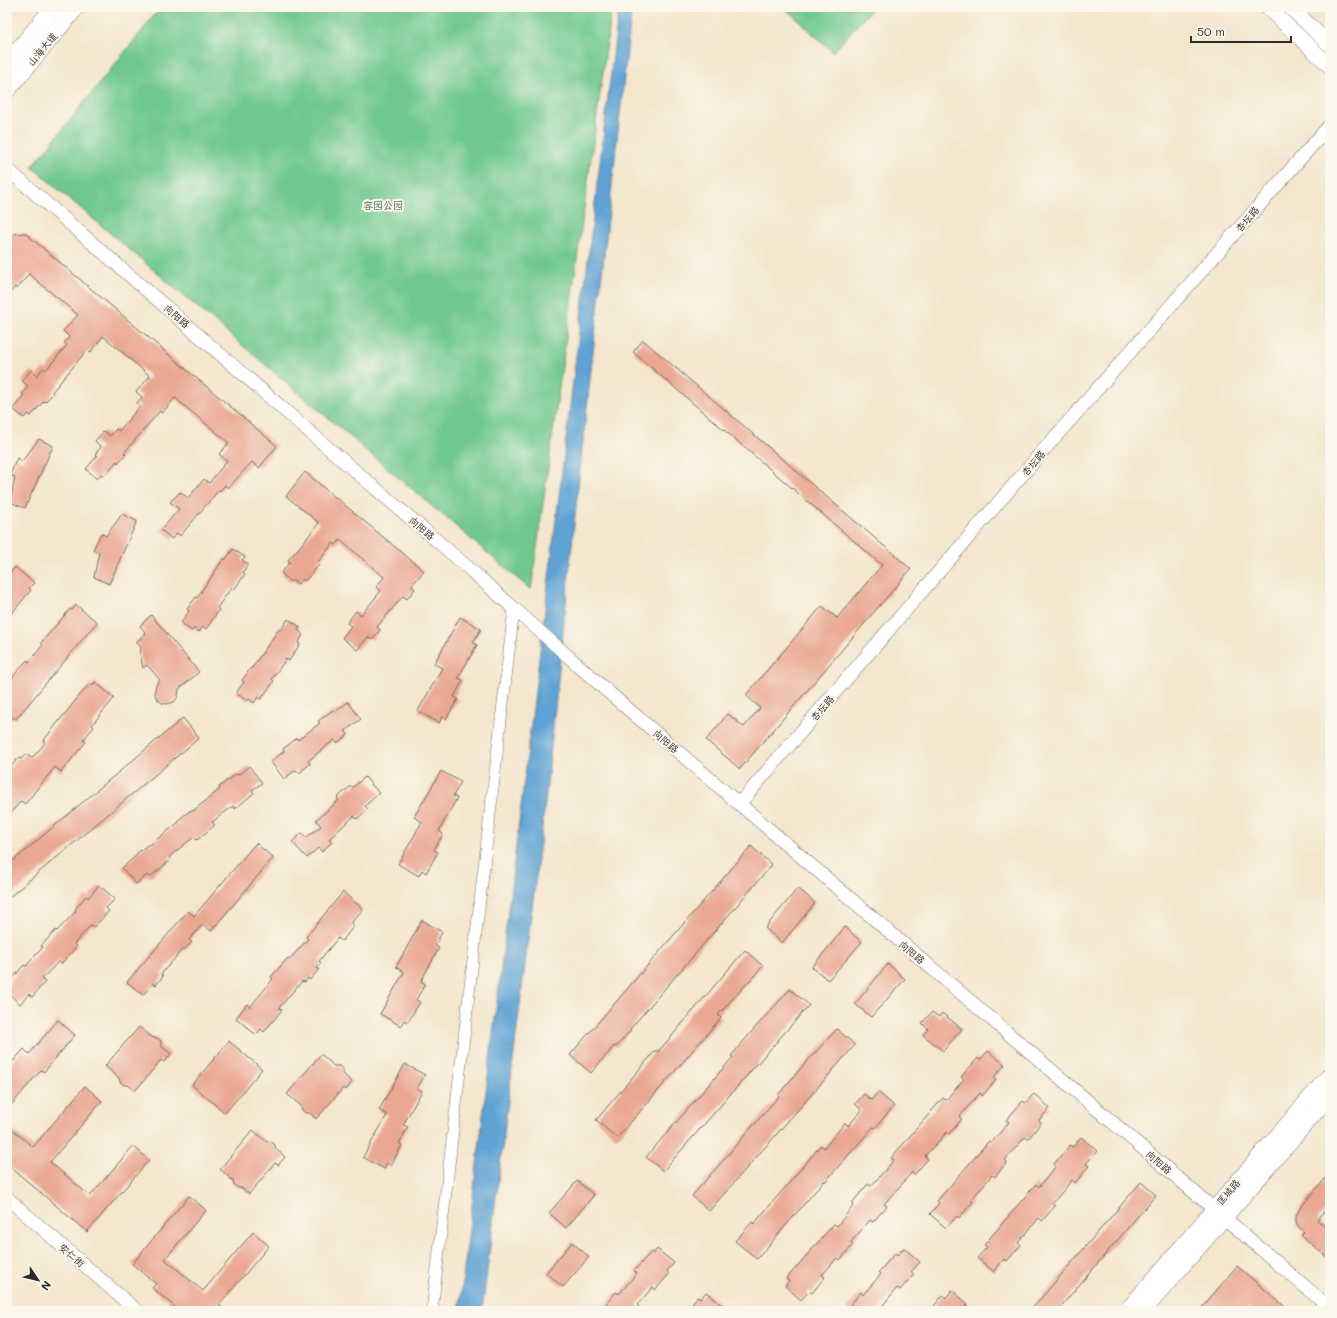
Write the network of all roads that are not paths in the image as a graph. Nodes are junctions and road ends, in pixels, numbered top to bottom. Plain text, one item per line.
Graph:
1 (54, 7) edge
2 (76, 7) edge
3 (1267, 7) edge
4 (1290, 7) edge
5 (1330, 45) edge
6 (7, 64) edge
7 (1330, 66) edge
8 (7, 90) edge
9 (1330, 125) edge
10 (7, 169) edge
11 (514, 609) junction
12 (739, 804) junction
13 (1330, 1074) edge
14 (1330, 1096) edge
15 (7, 1198) edge
16 (1219, 1213) junction
17 (1330, 1308) edge
18 (137, 1311) edge
19 (432, 1311) edge
20 (1126, 1311) edge
21 (1144, 1311) edge

1 - 6 main road, 山海大道
2 - 8 main road, 山海大道
3 - 7 main road
4 - 5 main road
9 - 12 street, 杏坛路
10 - 11 street, 向阳路
11 - 12 street, 向阳路
11 - 19 street
12 - 16 street, 向阳路
13 - 16 main road, 匡城路
14 - 16 main road, 匡城路
15 - 18 street, 安仁街
16 - 17 street, 向阳路
16 - 20 main road, 匡城路
16 - 21 main road, 匡城路

